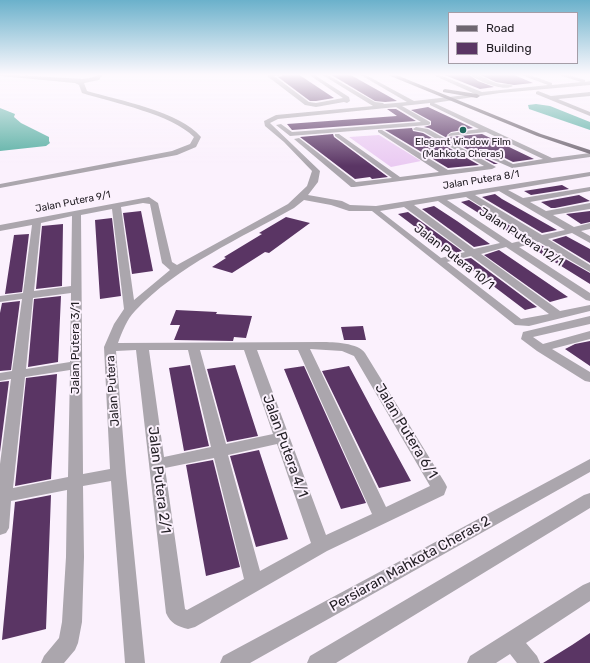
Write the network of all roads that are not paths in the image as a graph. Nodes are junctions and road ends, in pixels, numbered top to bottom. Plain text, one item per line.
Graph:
1 (126, 105) edge
2 (349, 105) edge
3 (354, 105) edge
4 (391, 105) edge
5 (410, 105) edge
6 (426, 105) edge
7 (439, 105) edge
8 (455, 105) edge
9 (475, 105) edge
10 (566, 105) edge
11 (576, 105) edge
12 (466, 106) joint
13 (569, 106) junction
14 (359, 110) junction
15 (403, 110) junction
16 (589, 113) edge
17 (311, 114) junction
18 (330, 115) junction
19 (428, 123) junction
20 (486, 130) junction
21 (380, 132) junction
22 (337, 135) junction
23 (451, 135) junction
24 (290, 140) junction
25 (465, 142) dead end
26 (590, 146) edge
27 (479, 150) dead end
28 (590, 152) edge
29 (590, 155) edge
30 (553, 161) junction
31 (447, 174) junction
32 (590, 174) edge
33 (400, 180) junction
34 (0, 186) edge
35 (499, 188) junction
36 (590, 189) edge
37 (467, 194) junction
38 (303, 197) junction
39 (438, 198) junction
40 (522, 201) junction
41 (406, 204) junction
42 (116, 205) junction
43 (590, 206) edge
44 (376, 209) junction
45 (78, 213) junction
46 (544, 214) junction
47 (37, 220) junction
48 (590, 226) edge
49 (0, 228) edge
50 (571, 230) junction
51 (540, 238) junction
52 (590, 240) edge
53 (510, 245) junction
54 (473, 253) junction
55 (440, 261) junction
56 (590, 269) edge
57 (176, 270) junction
58 (76, 289) junction
59 (28, 295) junction
60 (590, 298) edge
61 (0, 299) edge
62 (590, 308) edge
63 (130, 309) junction
64 (559, 316) junction
65 (590, 320) edge
66 (590, 335) edge
67 (142, 346) junction
68 (193, 346) junction
69 (249, 346) junction
70 (302, 346) junction
71 (110, 347) junction
72 (541, 348) junction
73 (76, 365) junction
74 (18, 374) junction
75 (0, 377) edge
76 (590, 378) edge
77 (282, 438) junction
78 (220, 451) junction
79 (157, 464) junction
80 (590, 465) edge
81 (118, 473) junction
82 (75, 483) junction
83 (2, 497) edge
84 (590, 500) edge
85 (382, 516) junction
86 (0, 528) edge
87 (321, 546) junction
88 (254, 584) junction
89 (590, 591) edge
90 (176, 613) joint
91 (512, 641) junction
92 (51, 663) edge
93 (135, 663) edge
94 (230, 663) edge
95 (317, 663) edge
96 (477, 663) edge
97 (530, 663) edge

1 - 34 street
2 - 14 street
3 - 14 street
4 - 14 street, Jalan Putera
5 - 15 street
6 - 15 street, Jalan Putera
7 - 20 street
8 - 12 main road
9 - 26 main road
10 - 13 street
11 - 13 street
12 - 28 main road
13 - 16 street
14 - 15 street, Jalan Putera
14 - 17 street, Jalan Putera
14 - 18 street, Jalan Putera
15 - 18 street
15 - 19 street
17 - 18 street, Jalan Putera
17 - 24 street, Jalan Putera
18 - 19 street
19 - 23 street
20 - 23 street
20 - 30 street
21 - 22 street
21 - 31 street
21 - 31 street
22 - 24 street
22 - 33 street
23 - 25 street
24 - 33 street
24 - 38 street, Jalan Putera
27 - 30 street
29 - 30 street
31 - 33 street
32 - 35 street, Jalan Putera 8/1
35 - 37 street, Jalan Putera 8/1
35 - 40 street
36 - 40 street
37 - 39 street, Jalan Putera 8/1
37 - 51 street
38 - 44 street, Jalan Putera 8/1
38 - 57 street, Jalan Putera
39 - 41 street, Jalan Putera 8/1
39 - 53 street, Jalan Putera 12/1
40 - 46 street
41 - 44 street, Jalan Putera 8/1
41 - 54 street
42 - 45 street, Jalan Putera 9/1
42 - 57 street, Jalan Putera 9/1
42 - 63 street
43 - 46 street
44 - 55 street, Jalan Putera 10/1
45 - 47 street, Jalan Putera 9/1
45 - 58 street, Jalan Putera 3/1
46 - 50 street
47 - 49 street, Jalan Putera 9/1
47 - 59 street
48 - 50 street
50 - 51 street
50 - 52 street
51 - 53 street
51 - 56 street
53 - 54 street
53 - 60 street, Jalan Putera 12/1
54 - 55 street
54 - 64 street
55 - 64 street, Jalan Putera 10/1
57 - 63 street, Jalan Putera
58 - 59 street
58 - 73 street, Jalan Putera 3/1
59 - 61 street
59 - 74 street
62 - 64 street
63 - 71 street, Jalan Putera
65 - 72 street
66 - 72 street
67 - 68 street, Jalan Putera 6/1
67 - 71 street, Jalan Putera 6/1
67 - 79 street, Jalan Putera 2/1
68 - 69 street, Jalan Putera 6/1
68 - 78 street
69 - 70 street, Jalan Putera 6/1
69 - 77 street, Jalan Putera 4/1
70 - 85 street
70 - 85 street, Jalan Putera 6/1
71 - 81 street, Jalan Putera
72 - 76 street
73 - 74 street
73 - 82 street, Jalan Putera 3/1
74 - 75 street
74 - 83 street
77 - 78 street
77 - 87 street, Jalan Putera 4/1
78 - 79 street
78 - 88 street
79 - 90 street, Jalan Putera 2/1
80 - 94 street, Persiaran Mahkota Cheras 2
81 - 82 street
81 - 93 street, Jalan Putera
82 - 83 street
82 - 92 street, Jalan Putera 3/1
83 - 86 street
84 - 95 street
85 - 87 street, Jalan Putera 6/1
87 - 88 street, Jalan Putera 6/1
88 - 90 street, Jalan Putera 6/1
89 - 91 street
91 - 96 street
91 - 97 street

